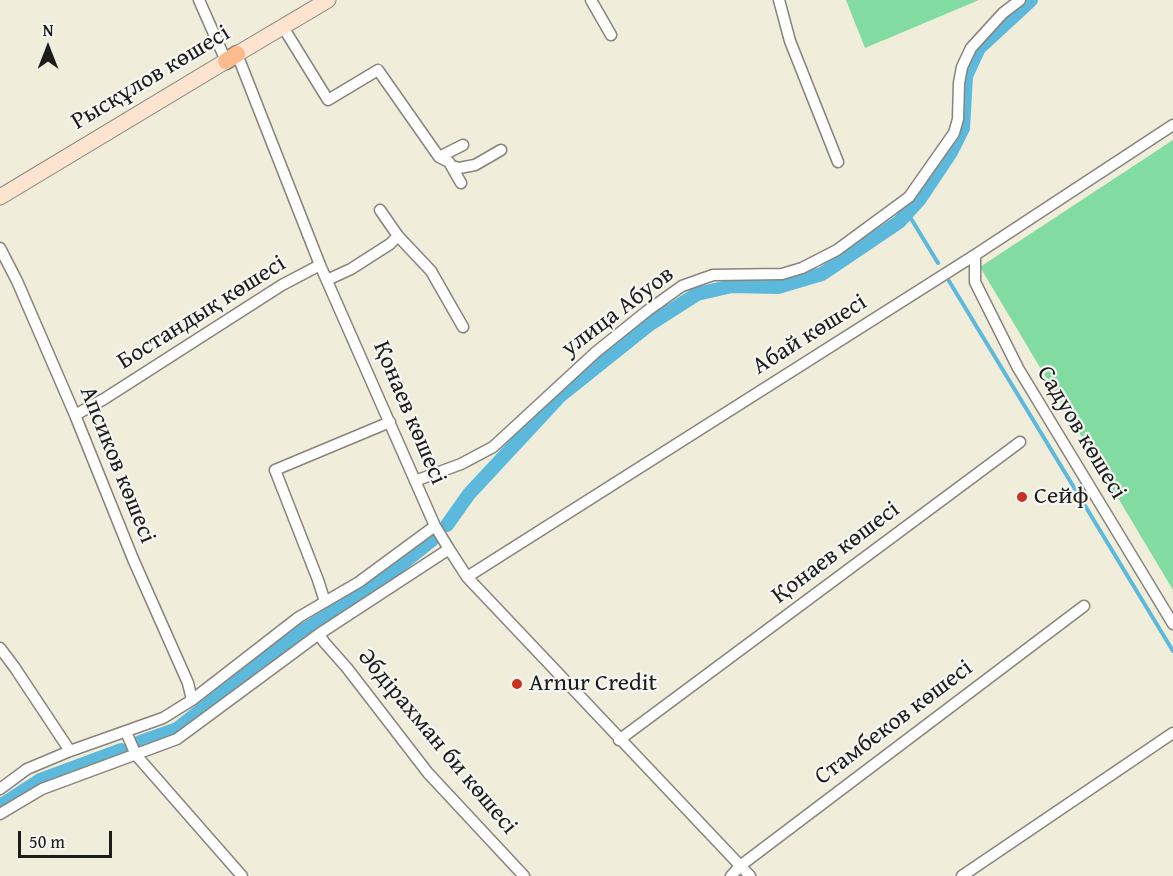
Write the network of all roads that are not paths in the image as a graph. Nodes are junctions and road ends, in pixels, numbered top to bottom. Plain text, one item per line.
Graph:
1 (199, 0) edge
2 (328, 0) edge
3 (591, 0) edge
4 (779, 0) edge
5 (1020, 0) edge
6 (283, 27) junction
7 (611, 35) dead end
8 (231, 57) junction
9 (1173, 125) edge
10 (463, 145) dead end
11 (501, 150) dead end
12 (439, 157) junction
13 (838, 162) dead end
14 (452, 166) junction
15 (460, 183) dead end
16 (0, 197) edge
17 (380, 210) dead end
18 (398, 236) junction
19 (0, 248) edge
20 (975, 255) junction
21 (320, 265) junction
22 (327, 280) junction
23 (463, 327) dead end
24 (75, 415) junction
25 (390, 422) junction
26 (1020, 442) dead end
27 (415, 481) junction
28 (435, 526) junction
29 (449, 549) junction
30 (467, 577) junction
31 (325, 602) junction
32 (1084, 606) dead end
33 (1173, 624) edge
34 (319, 634) junction
35 (0, 648) edge
36 (192, 700) junction
37 (126, 732) junction
38 (1173, 732) edge
39 (619, 740) junction
40 (70, 751) junction
41 (136, 755) junction
42 (0, 789) edge
43 (0, 814) edge
44 (740, 866) junction
45 (242, 876) edge
46 (524, 876) edge
47 (731, 876) edge
48 (750, 876) edge
49 (962, 876) edge

1 - 8 street, Қонаев көшесі
2 - 6 main road, Рысқұлов көшесі
3 - 7 street
4 - 13 street
5 - 27 street, улица Абуов
6 - 8 main road, Рысқұлов көшесі
6 - 12 street
8 - 16 main road, Рысқұлов көшесі
8 - 21 street, Қонаев көшесі
9 - 20 street, Абай көшесі
10 - 12 street
11 - 14 street
12 - 14 street
14 - 15 street
17 - 18 street
18 - 22 street
18 - 23 street
19 - 24 street, Апсиков көшесі
20 - 30 street, Абай көшесі
20 - 33 street, Садуов көшесі
21 - 22 street, Қонаев көшесі
21 - 24 street, Бостандық көшесі
22 - 25 street, Қонаев көшесі
24 - 36 street, Апсиков көшесі
25 - 27 street, Қонаев көшесі
25 - 31 street
26 - 39 street, Қонаев көшесі
27 - 28 street, Қонаев көшесі
28 - 29 street, Қонаев көшесі
28 - 31 street
29 - 30 street, Қонаев көшесі
29 - 34 street
30 - 39 street, Қонаев көшесі
31 - 36 street
32 - 44 street, Стамбеков көшесі
34 - 41 street
34 - 46 street, Әбдірахман би көшесі
35 - 40 street
36 - 37 street
37 - 40 street
37 - 41 street
38 - 49 street
39 - 44 street, Қонаев көшесі
40 - 42 street
41 - 43 street
41 - 45 street
44 - 47 street, Стамбеков көшесі
44 - 48 street, Қонаев көшесі

